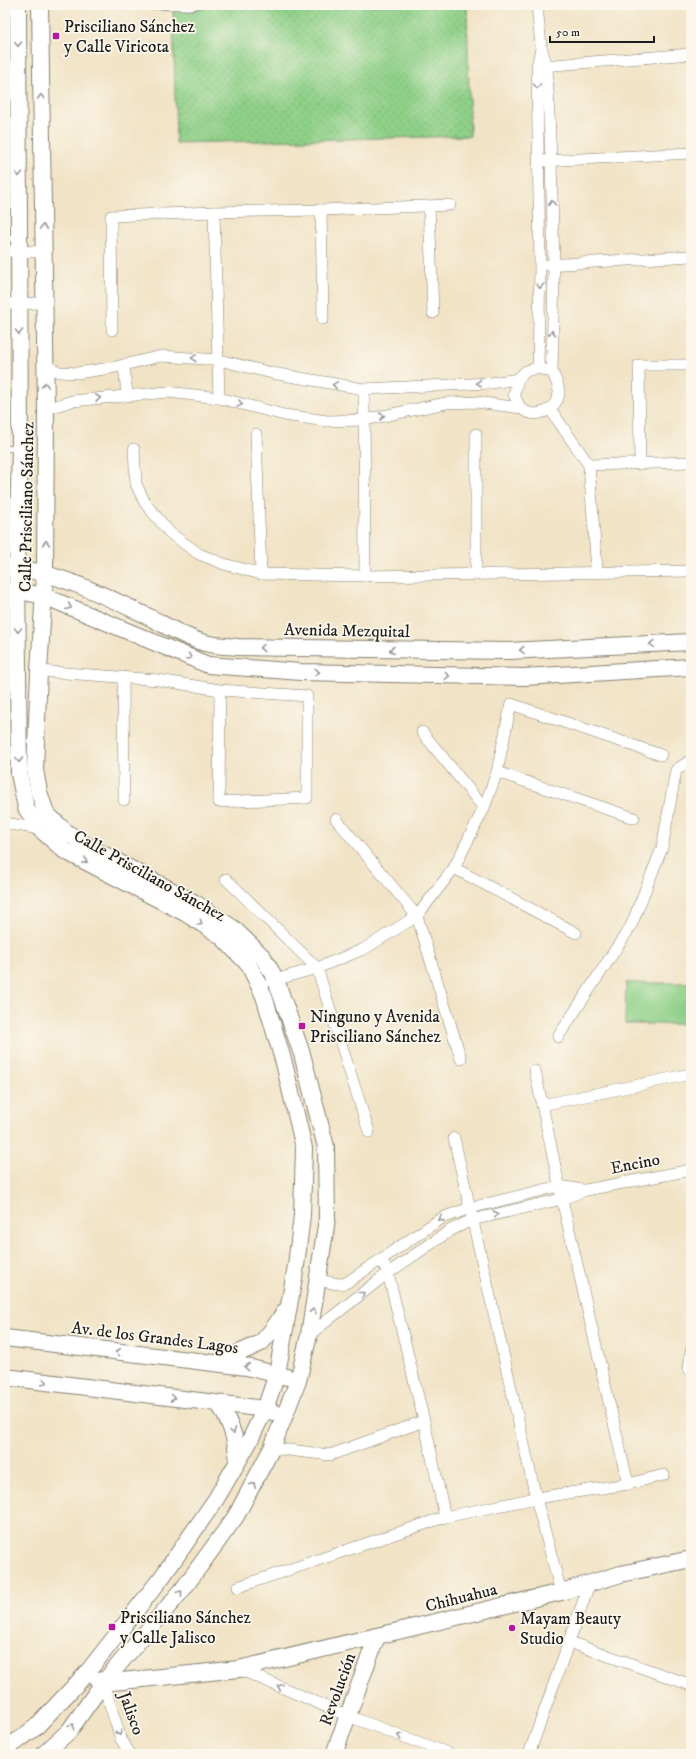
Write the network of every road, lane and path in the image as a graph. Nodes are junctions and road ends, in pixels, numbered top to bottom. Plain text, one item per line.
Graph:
1 (18, 5) edge
2 (40, 5) edge
3 (119, 5) edge
4 (198, 5) edge
5 (537, 5) edge
6 (691, 54) edge
7 (542, 66) junction
8 (691, 153) edge
9 (551, 161) junction
10 (538, 162) junction
11 (450, 205) dead end
12 (429, 206) junction
13 (322, 210) junction
14 (214, 212) junction
15 (12, 252) edge
16 (43, 252) junction
17 (691, 256) edge
18 (554, 265) junction
19 (540, 266) junction
20 (44, 303) junction
21 (12, 304) edge
22 (433, 313) dead end
23 (323, 319) dead end
24 (112, 330) dead end
25 (219, 360) junction
26 (45, 364) junction
27 (124, 364) junction
28 (691, 365) edge
29 (538, 368) junction
30 (552, 372) junction
31 (518, 379) junction
32 (364, 389) junction
33 (127, 395) junction
34 (220, 398) junction
35 (521, 408) junction
36 (46, 409) junction
37 (550, 409) junction
38 (364, 420) junction
39 (256, 434) dead end
40 (476, 434) dead end
41 (134, 448) dead end
42 (13, 449) edge
43 (691, 462) edge
44 (640, 463) junction
45 (589, 466) junction
46 (12, 518) edge
47 (11, 568) edge
48 (597, 571) junction
49 (691, 571) edge
50 (45, 574) junction
51 (261, 574) junction
52 (476, 574) junction
53 (365, 576) junction
54 (12, 591) edge
55 (44, 596) junction
56 (691, 642) edge
57 (691, 668) edge
58 (39, 671) junction
59 (123, 677) junction
60 (220, 690) junction
61 (422, 732) dead end
62 (661, 755) dead end
63 (691, 760) edge
64 (497, 772) junction
65 (124, 800) dead end
66 (484, 808) junction
67 (634, 818) dead end
68 (336, 819) dead end
69 (5, 823) edge
70 (40, 829) junction
71 (454, 868) junction
72 (226, 879) dead end
73 (417, 916) junction
74 (576, 933) dead end
75 (317, 968) junction
76 (276, 980) junction
77 (259, 983) junction
78 (558, 1037) dead end
79 (461, 1059) dead end
80 (535, 1071) dead end
81 (691, 1074) edge
82 (542, 1105) junction
83 (369, 1132) dead end
84 (454, 1138) dead end
85 (691, 1170) edge
86 (559, 1186) junction
87 (586, 1190) junction
88 (562, 1199) junction
89 (470, 1208) junction
90 (472, 1220) junction
91 (381, 1259) junction
92 (388, 1273) junction
93 (318, 1280) junction
94 (290, 1305) junction
95 (309, 1335) junction
96 (5, 1338) edge
97 (691, 1351) edge
98 (215, 1364) junction
99 (691, 1371) edge
100 (277, 1374) junction
101 (5, 1377) edge
102 (298, 1380) junction
103 (220, 1404) junction
104 (265, 1409) junction
105 (285, 1415) junction
106 (424, 1421) junction
107 (272, 1448) junction
108 (238, 1461) junction
109 (664, 1475) dead end
110 (628, 1484) junction
111 (536, 1498) junction
112 (445, 1517) junction
113 (691, 1559) edge
114 (589, 1585) junction
115 (238, 1587) dead end
116 (561, 1592) junction
117 (377, 1636) junction
118 (569, 1642) junction
119 (239, 1669) junction
120 (86, 1674) junction
121 (103, 1683) junction
122 (691, 1685) edge
123 (348, 1716) junction
124 (5, 1750) edge
125 (44, 1754) edge
126 (130, 1754) edge
127 (334, 1754) edge
128 (450, 1754) edge
129 (529, 1754) edge

1 -> 15 street, Calle Prisciliano Sánchez
16 -> 2 street, Calle Prisciliano Sánchez
3 - 4 lane
5 - 7 street
6 - 7 street
7 - 9 street
7 -> 10 street
8 - 9 street
9 - 10 street
18 -> 9 street
10 - 19 street
11 - 12 street
12 - 13 street
12 - 22 street
13 - 14 street
13 - 23 street
14 - 24 street
14 - 25 street
15 - 16 street
15 - 21 street, Calle Prisciliano Sánchez
16 - 20 street, Calle Prisciliano Sánchez
17 - 18 street
18 - 19 street
30 -> 18 street
19 -> 29 street
20 - 21 street
20 - 26 street, Calle Prisciliano Sánchez
21 -> 42 street, Calle Prisciliano Sánchez
25 -> 27 street
32 -> 25 street
25 - 34 street
26 - 27 street
36 -> 26 street, Calle Prisciliano Sánchez
27 - 33 street
28 - 44 street
29 - 30 street
29 - 31 street
30 - 37 street
31 -> 32 street
31 - 35 street
32 - 38 street
33 - 34 street
36 -> 33 street
34 -> 38 street
35 - 37 street
38 -> 35 street
50 -> 36 street, Calle Prisciliano Sánchez
37 - 45 street
38 - 53 street
39 - 51 street
40 - 52 street
41 - 51 street
42 - 46 street, Calle Prisciliano Sánchez
43 - 44 street
44 - 45 street
45 - 48 street
46 - 47 street, Calle Prisciliano Sánchez
47 - 50 street, Avenida Mezquital
47 - 54 street, Calle Prisciliano Sánchez
48 - 49 street
48 - 52 street
50 - 55 street, Calle Prisciliano Sánchez
56 -> 50 street, Avenida Mezquital
51 - 53 street
52 - 53 street
54 - 55 street
54 -> 70 street, Calle Prisciliano Sánchez
55 -> 57 street
55 - 58 street, Calle Prisciliano Sánchez
58 - 59 street
58 - 76 street, Calle Prisciliano Sánchez
59 - 60 street
59 - 65 street
60 - 60 street
61 - 66 street
62 - 64 street
63 - 78 street
64 - 66 street
64 - 67 street
66 - 71 street
68 - 73 street
69 - 70 street
70 -> 77 street, Calle Prisciliano Sánchez
71 - 73 street
71 - 74 street
72 - 75 street
73 - 75 street
73 - 79 street
75 - 76 street
75 - 83 street
76 - 77 street
76 - 93 street, Calle Prisciliano Sánchez
77 - 94 street, Calle Prisciliano Sánchez
80 - 82 street
81 - 82 street
82 - 86 street
84 - 89 street
85 - 87 street, Encino
86 - 87 street
86 - 88 street
86 - 89 street
87 - 88 street
90 -> 88 street
88 - 110 street
89 - 90 street
89 -> 91 street
90 - 92 street
90 - 111 street
91 - 92 street
91 - 93 street
95 -> 92 street
92 - 106 street
95 -> 93 street, Calle Prisciliano Sánchez
94 - 98 street
94 - 100 street, Calle Prisciliano Sánchez
95 - 102 street, Calle Prisciliano Sánchez
98 -> 96 street, Av. de los Grandes Lagos
97 - 99 street
100 -> 98 street, Av. de los Grandes Lagos
100 - 102 street, Av. de los Grandes Lagos
100 - 104 street, Calle Prisciliano Sánchez
101 -> 103 street
102 - 105 street, Calle Prisciliano Sánchez
103 - 104 street
103 -> 108 street
104 - 105 street
104 - 108 street, Calle Prisciliano Sánchez
105 - 107 street, Calle Prisciliano Sánchez
106 - 107 street
106 - 112 street
121 -> 107 street, Calle Prisciliano Sánchez
108 - 120 street, Calle Prisciliano Sánchez
109 - 110 street
110 - 111 street
111 - 112 street
111 - 116 street
112 - 115 street
113 - 114 street, Chihuahua
114 - 116 street, Chihuahua
114 - 118 street
116 - 117 street, Chihuahua
117 - 119 street, Chihuahua
117 - 123 street, Revolución
118 - 122 street
118 - 129 street
119 - 121 street, Chihuahua
123 -> 119 street, Chihuahua
120 - 121 street
120 - 124 street, Calle Prisciliano Sánchez
125 -> 121 street, Calle Prisciliano Sánchez
121 -> 126 street, Jalisco
123 - 127 street, Revolución
128 -> 123 street, Chihuahua

